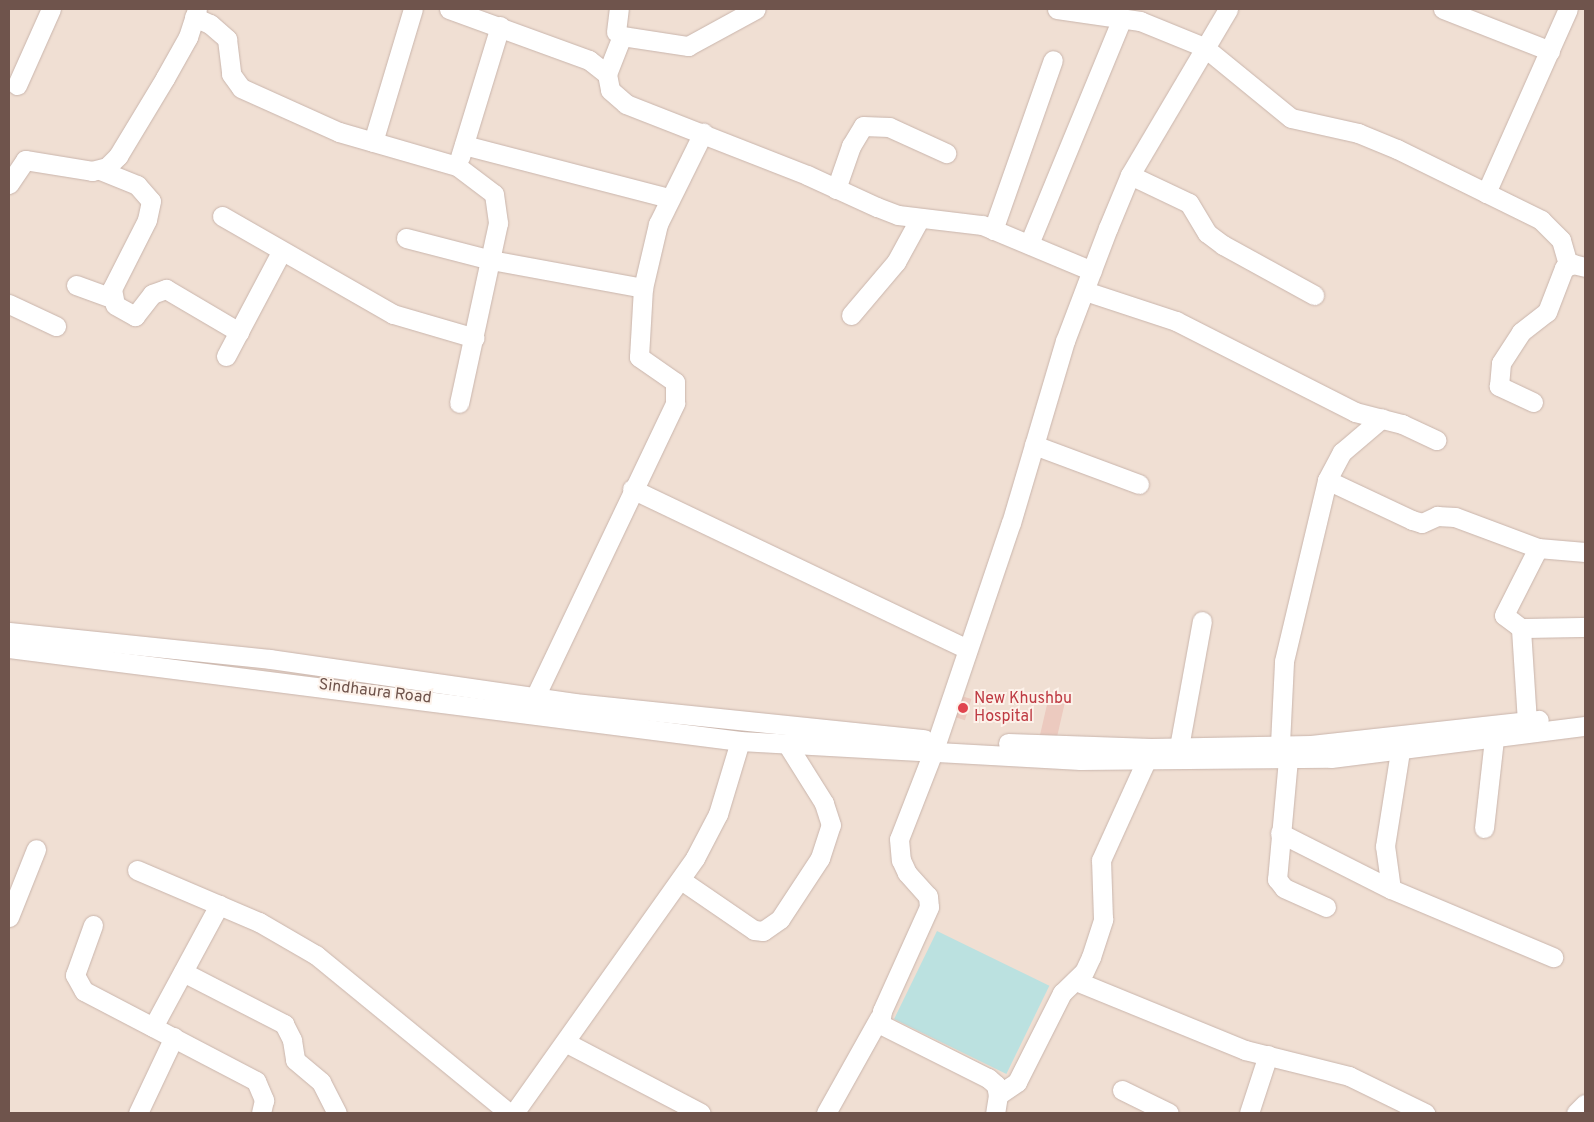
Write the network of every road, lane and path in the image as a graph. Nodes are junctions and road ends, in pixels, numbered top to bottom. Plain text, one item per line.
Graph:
1 (50, 9) edge
2 (413, 9) edge
3 (448, 9) edge
4 (619, 9) edge
5 (756, 9) edge
6 (1057, 9) edge
7 (1228, 9) edge
8 (1443, 9) edge
9 (1568, 9) edge
10 (196, 13) edge
11 (1122, 18) junction
12 (500, 26) junction
13 (616, 32) dead end
14 (1204, 47) junction
15 (1550, 51) junction
16 (1053, 60) dead end
17 (607, 74) junction
18 (17, 85) dead end
19 (703, 133) junction
20 (373, 142) junction
21 (464, 145) junction
22 (946, 153) dead end
23 (458, 166) junction
24 (100, 170) junction
25 (1130, 176) junction
26 (9, 184) edge
27 (836, 189) junction
28 (1486, 193) junction
29 (669, 198) junction
30 (222, 216) dead end
31 (920, 218) junction
32 (993, 230) junction
33 (406, 238) dead end
34 (1028, 244) junction
35 (281, 252) junction
36 (491, 260) junction
37 (1577, 266) edge
38 (1092, 271) junction
39 (76, 285) dead end
40 (644, 288) junction
41 (1085, 291) junction
42 (1314, 294) dead end
43 (112, 298) junction
44 (9, 304) edge
45 (851, 315) dead end
46 (56, 326) dead end
47 (239, 332) junction
48 (475, 338) junction
49 (226, 356) dead end
50 (1533, 402) dead end
51 (459, 403) dead end
52 (1382, 418) junction
53 (1436, 440) dead end
54 (1034, 445) junction
55 (1327, 480) junction
56 (1139, 484) dead end
57 (632, 490) junction
58 (1538, 548) junction
59 (1585, 552) edge
60 (1202, 621) dead end
61 (1585, 627) edge
62 (1521, 628) junction
63 (9, 632) edge
64 (9, 648) edge
65 (967, 649) junction
66 (535, 697) junction
67 (1585, 714) edge
68 (1526, 722) junction
69 (1585, 726) edge
70 (1494, 739) junction
71 (740, 740) junction
72 (787, 744) junction
73 (935, 746) junction
74 (1179, 747) junction
75 (1400, 751) junction
76 (1284, 752) junction
77 (1146, 761) junction
78 (1484, 828) dead end
79 (1280, 833) junction
80 (36, 849) dead end
81 (137, 870) dead end
82 (681, 880) junction
83 (1391, 889) junction
84 (220, 905) junction
85 (1326, 907) dead end
86 (9, 916) edge
87 (94, 925) dead end
88 (1553, 958) dead end
89 (183, 972) junction
90 (1076, 981) junction
91 (879, 1018) junction
92 (153, 1026) junction
93 (174, 1037) junction
94 (565, 1042) junction
95 (1268, 1055) junction
96 (1122, 1090) dead end
97 (998, 1095) junction
98 (1585, 1104) edge
99 (138, 1113) edge
100 (261, 1113) edge
101 (336, 1113) edge
102 (509, 1113) edge
103 (514, 1113) edge
104 (701, 1113) edge
105 (826, 1113) edge
106 (995, 1113) edge
107 (1169, 1113) edge
108 (1249, 1113) edge
109 (1426, 1113) edge
110 (1576, 1113) edge

1 - 18 street
2 - 20 street
3 - 12 street
4 - 13 street
5 - 17 street
6 - 11 street
7 - 14 street
8 - 15 street
9 - 15 street
10 - 20 street
10 - 24 street
11 - 14 street
11 - 34 street
12 - 17 street
12 - 21 street
14 - 25 street
14 - 28 street
15 - 28 street
16 - 32 street
17 - 19 street
19 - 27 street
19 - 29 street
20 - 23 street
21 - 23 street
21 - 29 street
22 - 27 street
23 - 36 street
24 - 26 street
24 - 43 street
25 - 38 street
25 - 42 street
27 - 31 street
28 - 37 street
29 - 40 street
30 - 35 street
31 - 32 street
31 - 45 street
32 - 34 street
33 - 36 street
34 - 38 street
35 - 47 street
35 - 48 street
36 - 40 street
36 - 48 street
37 - 50 street
38 - 41 street
39 - 43 street
40 - 57 street
41 - 52 street
41 - 54 street
43 - 47 street
44 - 46 street
47 - 49 street
48 - 51 street
52 - 53 street
52 - 55 street
54 - 56 street
54 - 65 street
55 - 58 street
55 - 76 street
57 - 65 street
57 - 66 street
58 - 59 street
58 - 62 street
60 - 74 street
61 - 62 street
62 - 68 street
63 - 66 street
64 - 71 street, Sindhaura Road
65 - 73 street
66 - 73 street
67 - 68 street
68 - 76 street
69 - 70 street
70 - 75 street
70 - 78 street
71 - 72 street, Sindhaura Road
71 - 82 street
72 - 73 street, Sindhaura Road
72 - 82 street
73 - 74 street
73 - 77 street
73 - 91 street
74 - 76 street
75 - 76 street
75 - 83 street
76 - 77 street
76 - 79 street
77 - 90 street
79 - 83 street
79 - 85 street
80 - 86 street
81 - 84 street
82 - 94 street
83 - 88 street
84 - 89 street
84 - 102 street
87 - 92 street
89 - 92 street
89 - 101 street
90 - 95 street
90 - 97 street
91 - 97 street
91 - 105 street
92 - 93 street
93 - 99 street
93 - 100 street
94 - 103 street
94 - 104 street
95 - 108 street
95 - 109 street
96 - 107 street
97 - 106 street
98 - 110 street

